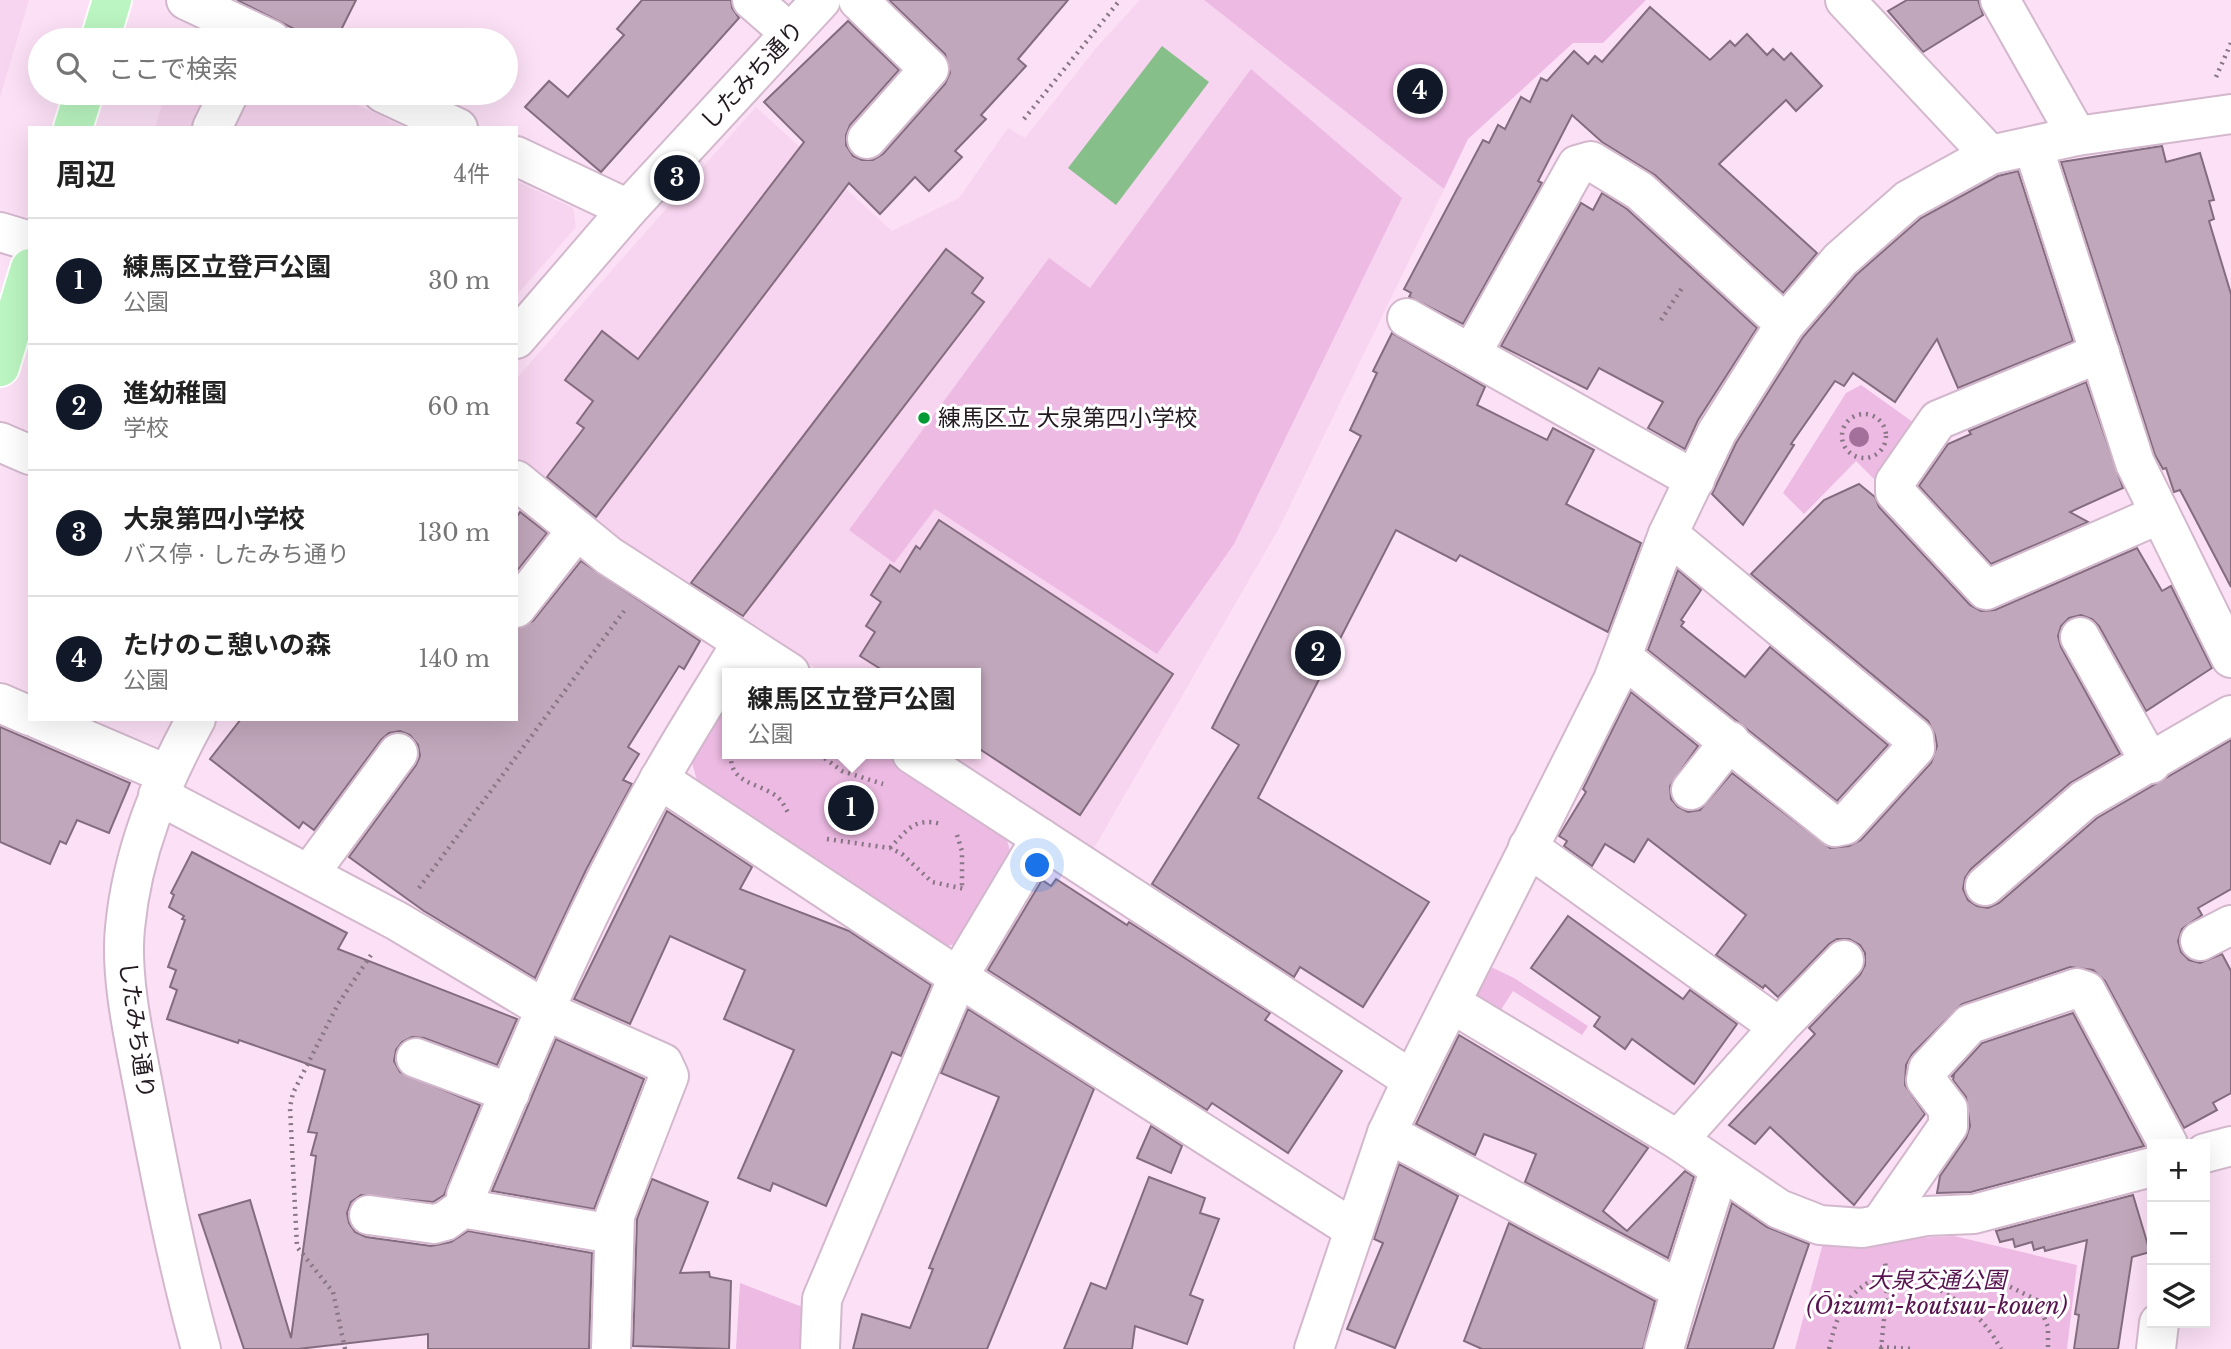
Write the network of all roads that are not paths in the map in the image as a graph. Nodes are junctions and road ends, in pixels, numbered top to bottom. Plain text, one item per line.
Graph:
1 (112, 0) edge
2 (186, 0) edge
3 (752, 0) edge
4 (821, 0) edge
5 (858, 0) edge
6 (1845, 0) edge
7 (2000, 0) edge
8 (104, 28) edge
9 (241, 28) edge
10 (790, 33) junction
11 (80, 105) edge
12 (223, 105) edge
13 (409, 105) edge
14 (2231, 114) edge
15 (74, 126) edge
16 (213, 126) edge
17 (454, 126) edge
18 (2077, 136) junction
19 (867, 139) dead end
20 (2033, 146) junction
21 (1990, 155) junction
22 (518, 157) edge
23 (628, 209) junction
24 (0, 232) edge
25 (28, 240) edge
26 (28, 275) edge
27 (1407, 318) dead end
28 (1785, 324) junction
29 (518, 337) edge
30 (2100, 352) junction
31 (1471, 354) junction
32 (0, 367) edge
33 (0, 442) edge
34 (28, 454) edge
35 (1695, 480) junction
36 (518, 482) edge
37 (2160, 514) junction
38 (577, 530) junction
39 (1668, 534) junction
40 (518, 605) edge
41 (2080, 638) dead end
42 (742, 642) junction
43 (1622, 657) junction
44 (2231, 658) edge
45 (726, 668) edge
46 (782, 668) edge
47 (722, 675) edge
48 (0, 703) edge
49 (28, 715) edge
50 (2231, 715) edge
51 (42, 721) edge
52 (195, 721) edge
53 (1730, 741) junction
54 (398, 753) dead end
55 (920, 759) edge
56 (2151, 764) junction
57 (659, 779) junction
58 (162, 784) junction
59 (1691, 790) dead end
60 (1041, 838) junction
61 (1528, 848) junction
62 (309, 874) junction
63 (1984, 886) dead end
64 (1844, 960) dead end
65 (958, 976) junction
66 (1451, 1003) junction
67 (545, 1009) junction
68 (1779, 1027) junction
69 (415, 1058) dead end
70 (1412, 1080) junction
71 (510, 1093) junction
72 (1387, 1133) junction
73 (2165, 1139) edge
74 (1678, 1140) junction
75 (2231, 1146) edge
76 (2210, 1152) edge
77 (2147, 1168) edge
78 (1719, 1171) junction
79 (466, 1206) junction
80 (369, 1215) dead end
81 (1880, 1224) junction
82 (1353, 1229) junction
83 (613, 1234) junction
84 (1681, 1290) junction
85 (2158, 1328) edge
86 (1325, 1345) edge
87 (201, 1349) edge
88 (611, 1349) edge
89 (820, 1349) edge
90 (1664, 1349) edge
91 (2156, 1349) edge

1 - 8 main road
2 - 9 street
3 - 10 street
4 - 10 street, したみち通り
5 - 19 street
6 - 21 street
7 - 18 street
10 - 23 street, したみち通り
11 - 15 main road
12 - 16 street
13 - 17 street
14 - 18 street
18 - 20 street
20 - 21 street
20 - 30 street
21 - 28 street
22 - 23 street
23 - 29 street, したみち通り
24 - 25 street
26 - 32 main road
27 - 31 street
28 - 31 street
28 - 35 street
30 - 37 street
30 - 37 street
31 - 35 street
33 - 34 street
35 - 39 street
36 - 38 street
37 - 44 street
38 - 40 street
38 - 42 street
39 - 43 street
39 - 53 street
41 - 56 street
42 - 45 street
42 - 46 street
43 - 53 street
43 - 61 street
47 - 57 street
48 - 49 street
50 - 56 street
51 - 58 street
52 - 58 street, したみち通り
53 - 59 street
54 - 62 street
55 - 60 street
56 - 63 street
57 - 65 street
57 - 67 street
58 - 62 street
58 - 87 street, したみち通り
60 - 65 street
60 - 70 street
61 - 66 street
61 - 68 street
62 - 67 street
64 - 68 street
65 - 82 street
65 - 89 street
66 - 70 street
66 - 74 street
67 - 71 street
67 - 83 street
68 - 74 street
69 - 71 street
70 - 72 street
71 - 79 street
72 - 82 street
72 - 84 street
73 - 81 street
74 - 78 street
75 - 76 street
77 - 81 street
78 - 81 street
78 - 84 street
79 - 80 street
79 - 83 street
82 - 86 street
83 - 88 street
84 - 90 street
85 - 91 street

